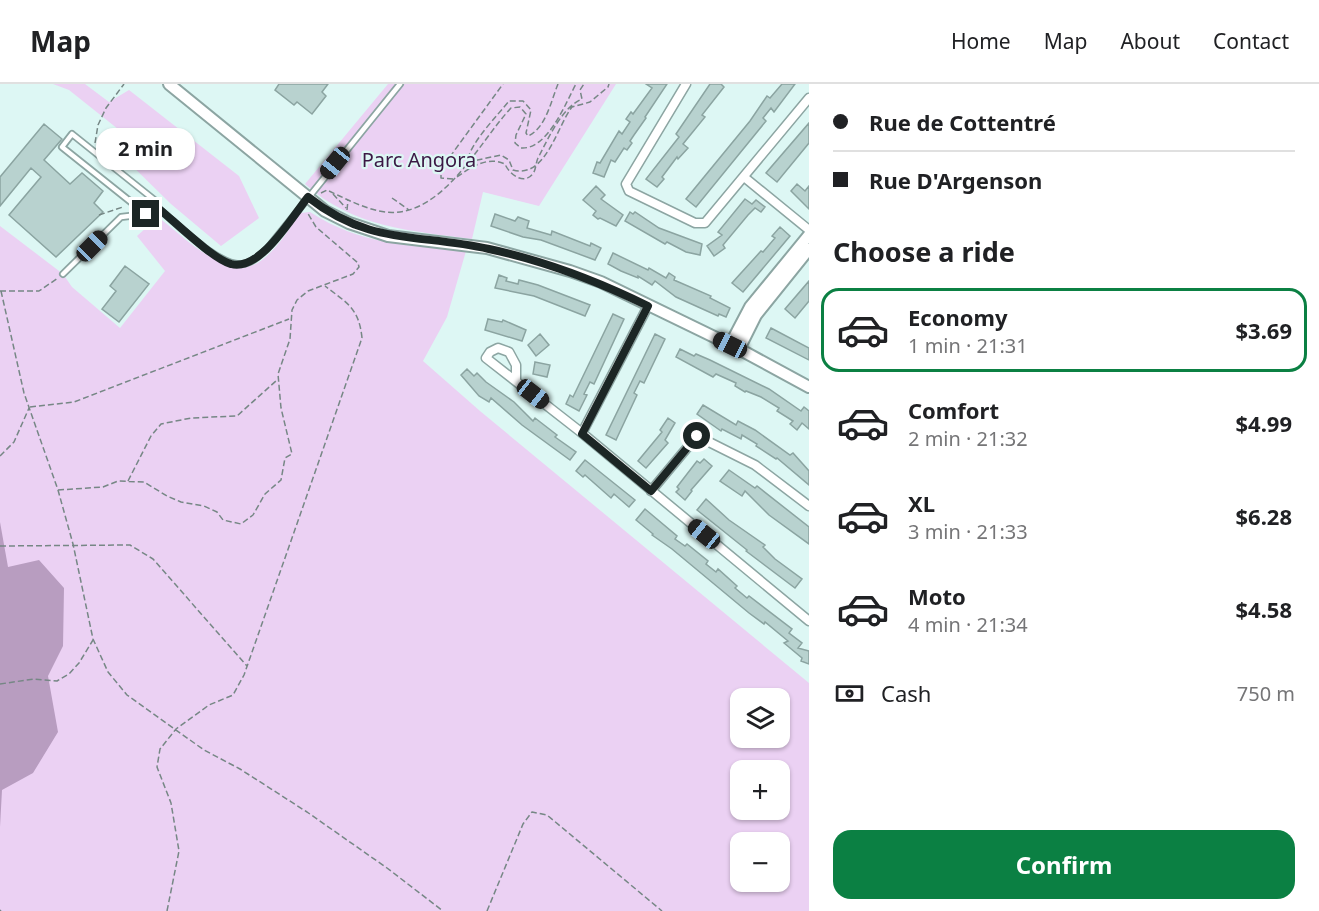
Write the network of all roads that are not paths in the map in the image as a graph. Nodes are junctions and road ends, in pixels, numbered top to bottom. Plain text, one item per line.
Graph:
1 (169, 84) edge
2 (400, 84) edge
3 (686, 84) edge
4 (809, 98) edge
5 (744, 177) junction
6 (308, 197) junction
7 (158, 208) junction
8 (146, 214) junction
9 (809, 230) edge
10 (809, 235) edge
11 (809, 249) edge
12 (63, 274) road end
13 (648, 306) junction
14 (734, 347) junction
15 (516, 381) dead end
16 (809, 387) edge
17 (582, 434) junction
18 (651, 491) junction
19 (809, 506) edge
20 (809, 621) edge

1 - 6 street
2 - 6 lane
3 - 5 street
4 - 5 street
5 - 9 street
6 - 7 lane
6 - 13 street
7 - 8 lane
7 - 8 lane
8 - 12 lane
10 - 14 street
11 - 14 street
13 - 14 street
13 - 17 street
14 - 16 street
15 - 17 street
17 - 18 street
18 - 19 street
18 - 20 street

